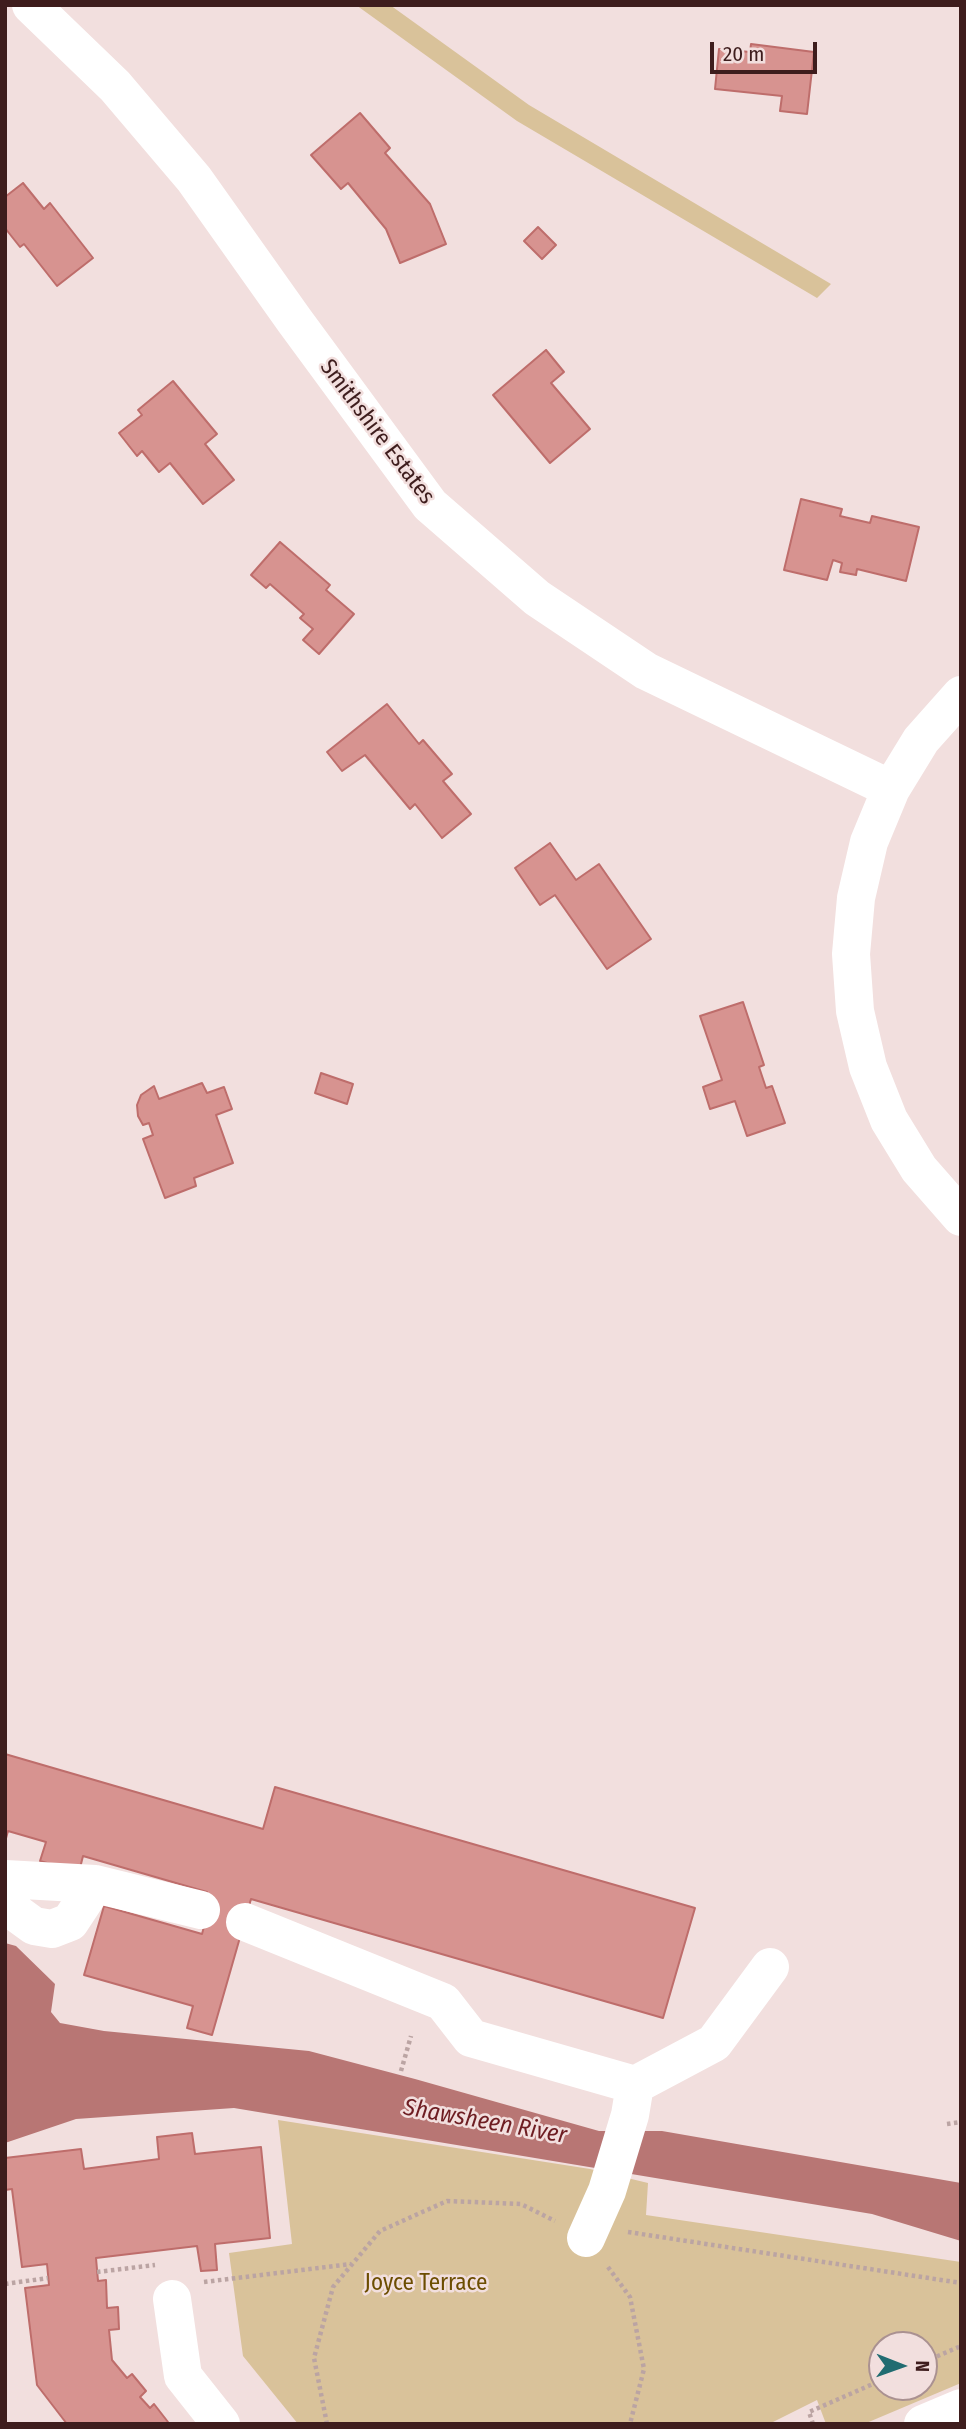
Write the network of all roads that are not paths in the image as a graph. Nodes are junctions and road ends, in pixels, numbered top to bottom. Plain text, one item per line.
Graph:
1 (31, 5) edge
2 (961, 695) edge
3 (891, 789) junction
4 (961, 1217) edge
5 (5, 1879) edge
6 (95, 1884) junction
7 (5, 1900) edge
8 (201, 1910) dead end
9 (244, 1922) dead end
10 (770, 1967) dead end
11 (633, 2100) junction
12 (586, 2238) road end
13 (172, 2299) road end
14 (961, 2408) edge
15 (221, 2424) edge
16 (923, 2424) edge

1 - 3 street, Smithshire Estates
2 - 3 street
3 - 4 street
5 - 6 street
6 - 7 street
6 - 8 street
9 - 11 street
10 - 11 street
11 - 12 street
13 - 15 street
14 - 16 street

